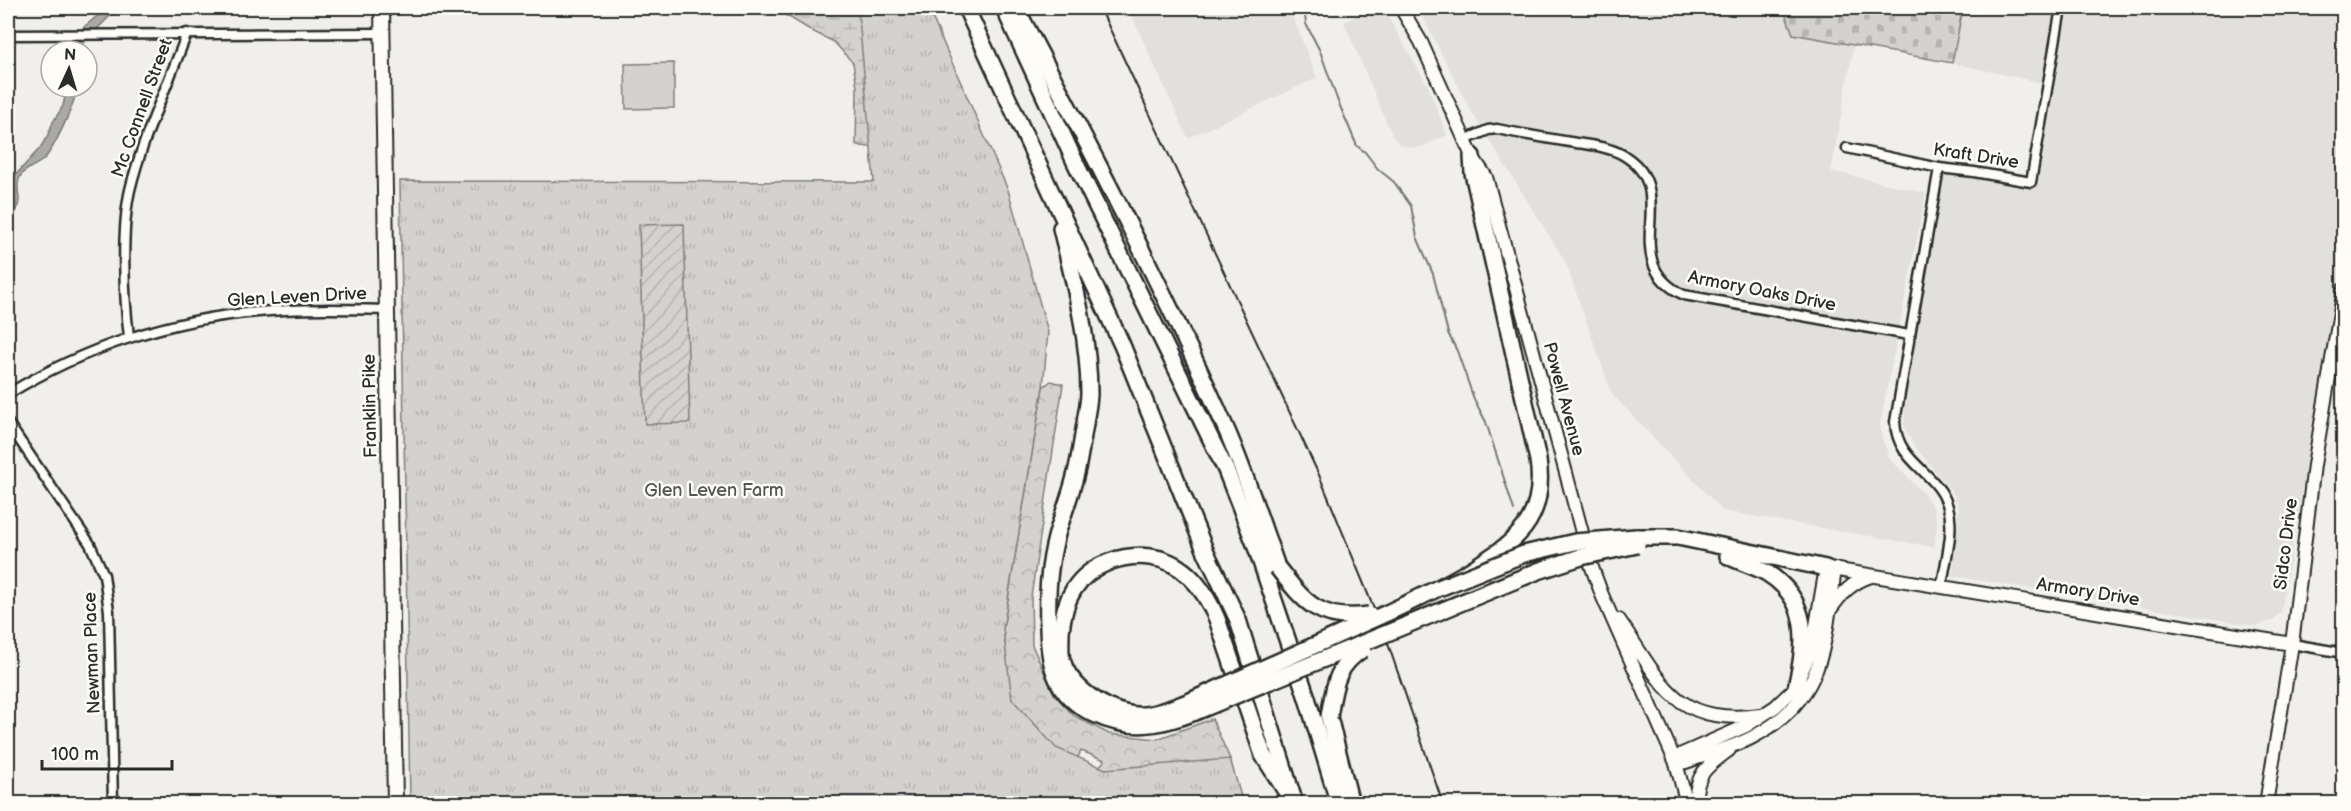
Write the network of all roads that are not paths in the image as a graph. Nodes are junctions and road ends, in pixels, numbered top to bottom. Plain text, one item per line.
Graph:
1 (382, 8) edge
2 (966, 8) edge
3 (1004, 8) edge
4 (1016, 8) edge
5 (1401, 8) edge
6 (2061, 8) edge
7 (187, 33) junction
8 (382, 33) junction
9 (8, 35) edge
10 (1465, 140) junction
11 (1847, 148) dead end
12 (1472, 156) junction
13 (1939, 168) junction
14 (1052, 190) junction
15 (2343, 289) edge
16 (386, 310) junction
17 (1909, 335) junction
18 (129, 338) junction
19 (8, 394) edge
20 (8, 423) edge
21 (1637, 541) junction
22 (1728, 556) junction
23 (1830, 568) junction
24 (1875, 575) junction
25 (1941, 586) junction
26 (1440, 588) junction
27 (1602, 595) junction
28 (1387, 613) junction
29 (1828, 613) junction
30 (1394, 631) junction
31 (2292, 644) junction
32 (2343, 653) edge
33 (1797, 683) junction
34 (1191, 707) junction
35 (1761, 715) junction
36 (1737, 744) junction
37 (1676, 762) junction
38 (113, 804) edge
39 (395, 804) edge
40 (1294, 804) edge
41 (1339, 804) edge
42 (1351, 804) edge
43 (1687, 804) edge
44 (1695, 804) edge
45 (2266, 804) edge

1 - 8 main road, Franklin Pike
2 - 14 highway
3 - 41 highway
4 - 28 highway, bridge
5 - 10 main road, Powell Avenue
6 - 13 street, Kraft Drive
7 - 8 street
7 - 9 street
7 - 18 street, Mc Connell Street
8 - 16 main road, Franklin Pike
10 - 12 main road, Powell Avenue
10 - 17 street, Armory Oaks Drive
11 - 13 street, Kraft Drive
12 - 26 highway, bridge
12 - 27 main road, Powell Avenue
13 - 17 street
14 - 34 highway
14 - 40 highway
15 - 31 main road, Sidco Drive
16 - 18 street, Glen Leven Drive
16 - 39 main road, Franklin Pike
17 - 25 street
18 - 19 street, Glen Leven Drive
20 - 38 street, Newman Place
21 - 22 highway
21 - 23 highway
21 - 26 highway, bridge
21 - 30 highway, bridge
22 - 23 highway
22 - 33 highway
23 - 24 main road, Armory Drive
23 - 29 main road
23 - 33 main road
24 - 25 main road, Armory Drive
24 - 29 main road
25 - 31 main road, Armory Drive
26 - 28 highway
27 - 35 main road
27 - 37 main road, Powell Avenue
28 - 34 highway, bridge
29 - 36 main road
30 - 34 highway, bridge
30 - 42 highway, bridge
31 - 32 street, Armory Drive
31 - 45 main road, Sidco Drive
33 - 35 main road
34 - 40 highway
35 - 37 main road
36 - 37 main road
36 - 44 main road
37 - 43 main road, Powell Avenue

